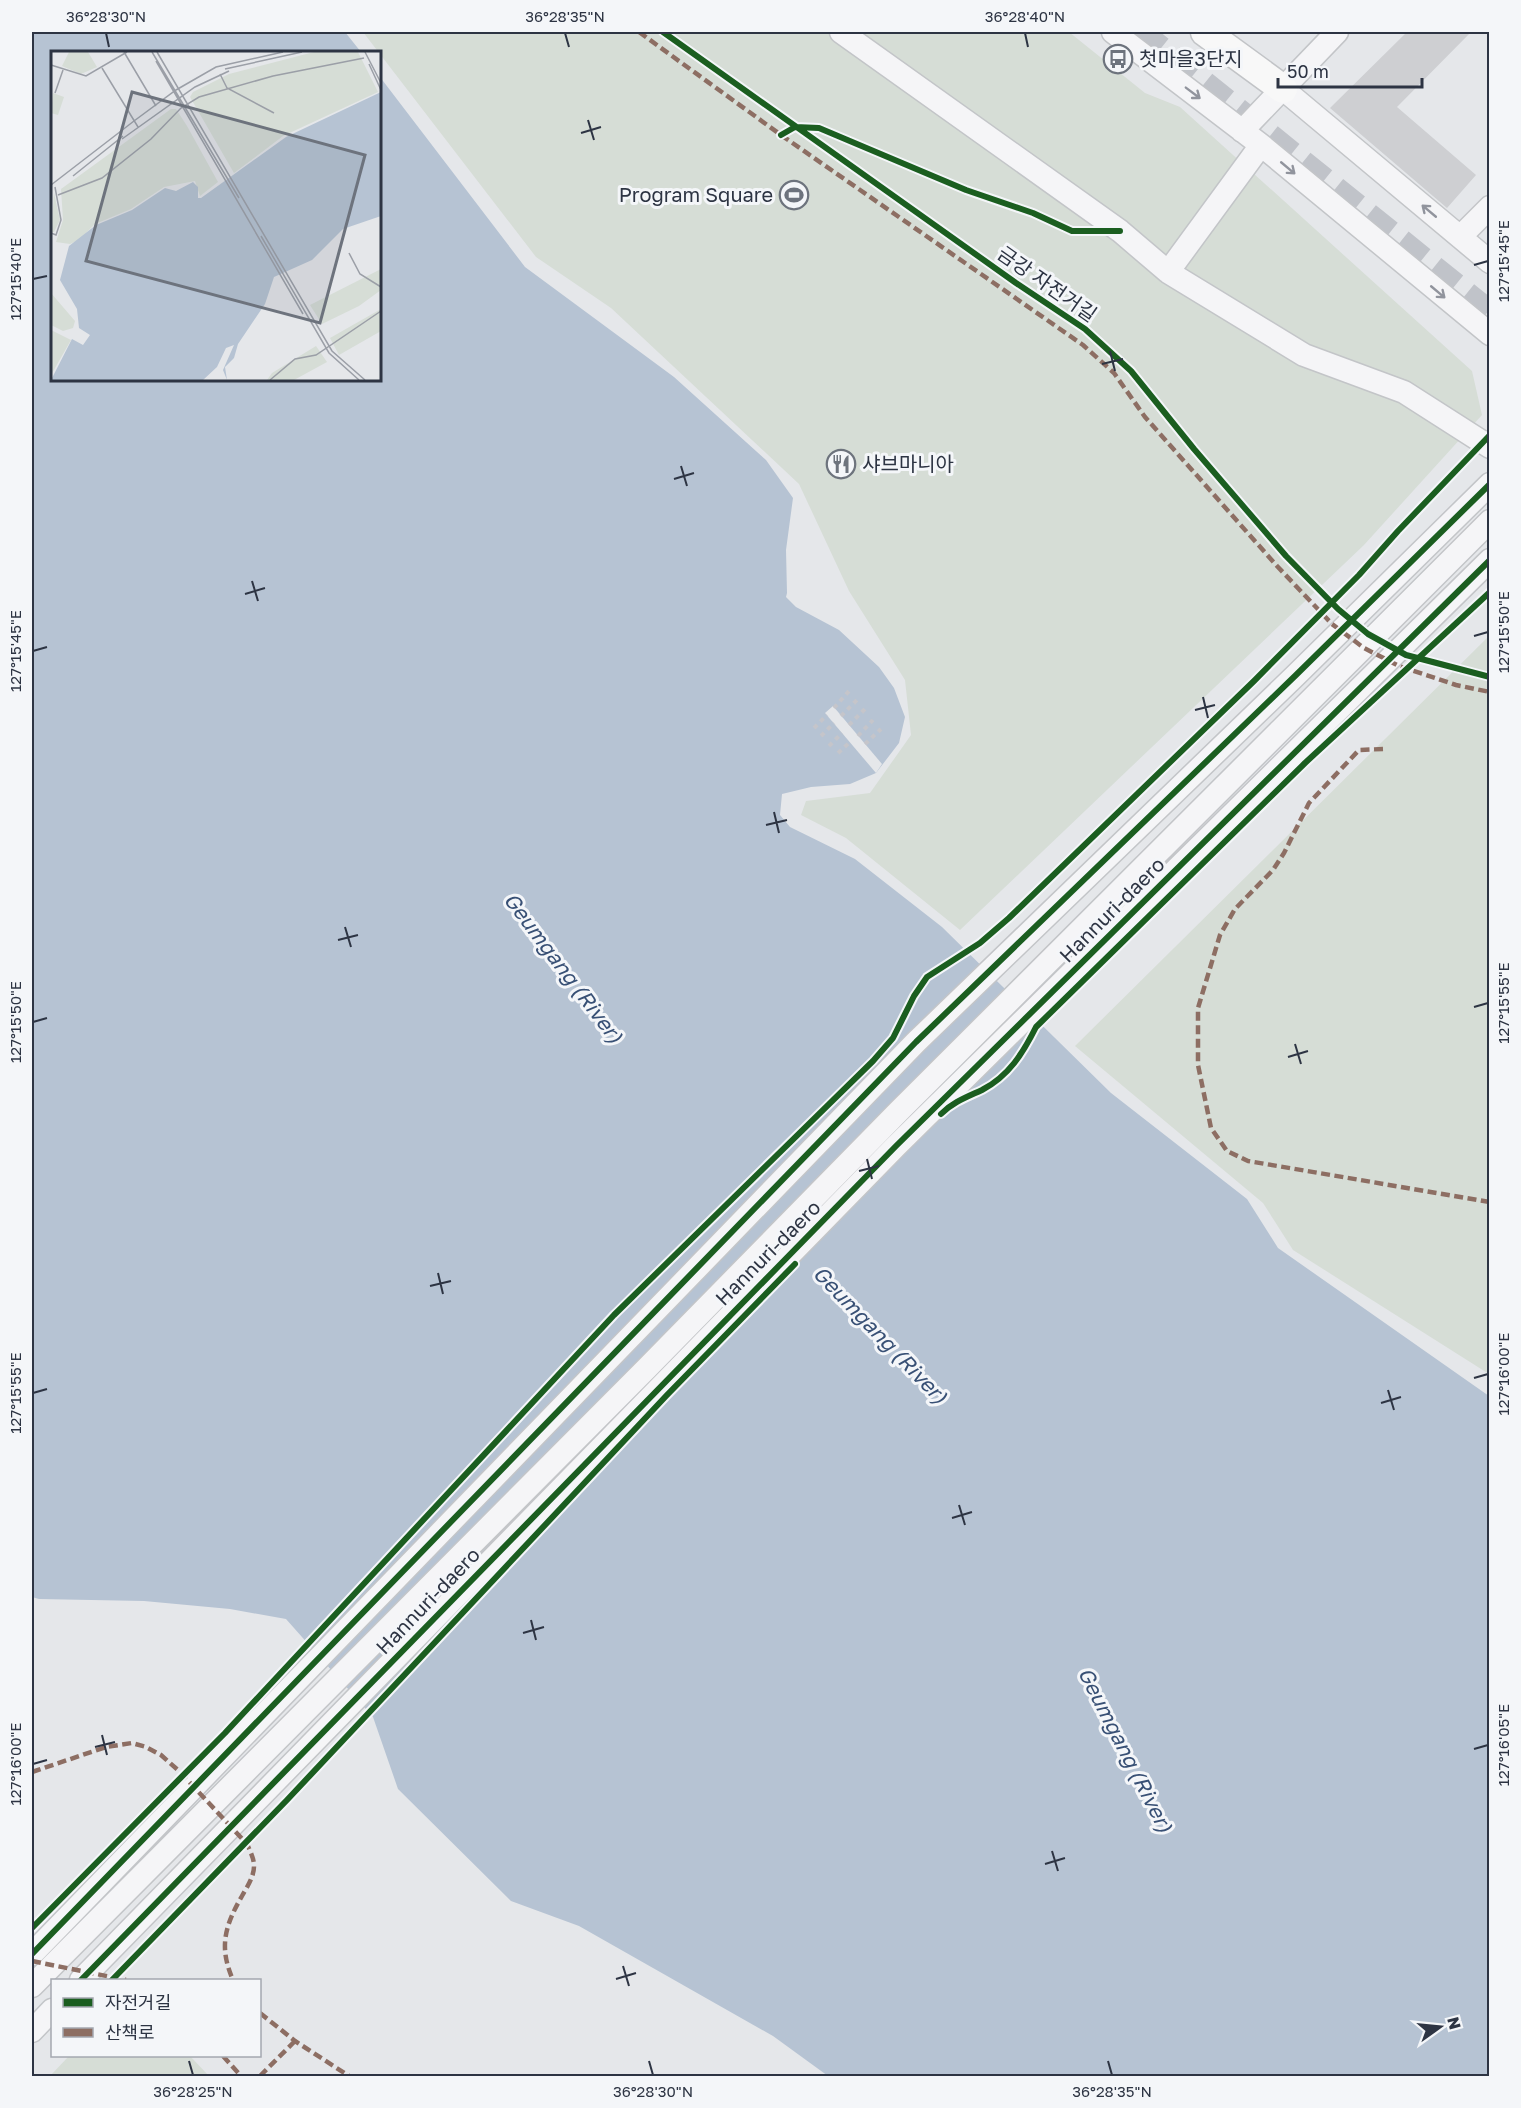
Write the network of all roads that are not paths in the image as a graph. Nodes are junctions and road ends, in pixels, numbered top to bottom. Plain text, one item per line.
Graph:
1 (841, 32) edge
2 (1113, 32) edge
3 (1205, 32) edge
4 (1337, 32) edge
5 (1283, 89) junction
6 (1242, 131) junction
7 (1261, 145) junction
8 (1490, 207) edge
9 (1460, 237) junction
10 (1490, 262) edge
11 (1168, 272) junction
12 (1487, 331) edge
13 (1490, 447) edge
14 (1490, 484) edge
15 (1490, 521) edge
16 (1490, 560) edge
17 (32, 1954) edge
18 (82, 1979) edge
19 (32, 1986) edge
20 (51, 2011) edge
21 (32, 2031) edge

1 - 11 street
2 -> 6 street
3 - 5 main road
4 - 5 street
5 - 6 street
9 -> 5 street
6 - 7 street
7 - 11 street
7 -> 12 street
8 - 9 street
9 - 10 street
11 - 13 street
14 - 17 street, Hannuri-daero
15 - 19 street
16 - 18 street, Hannuri-daero
20 - 21 street

